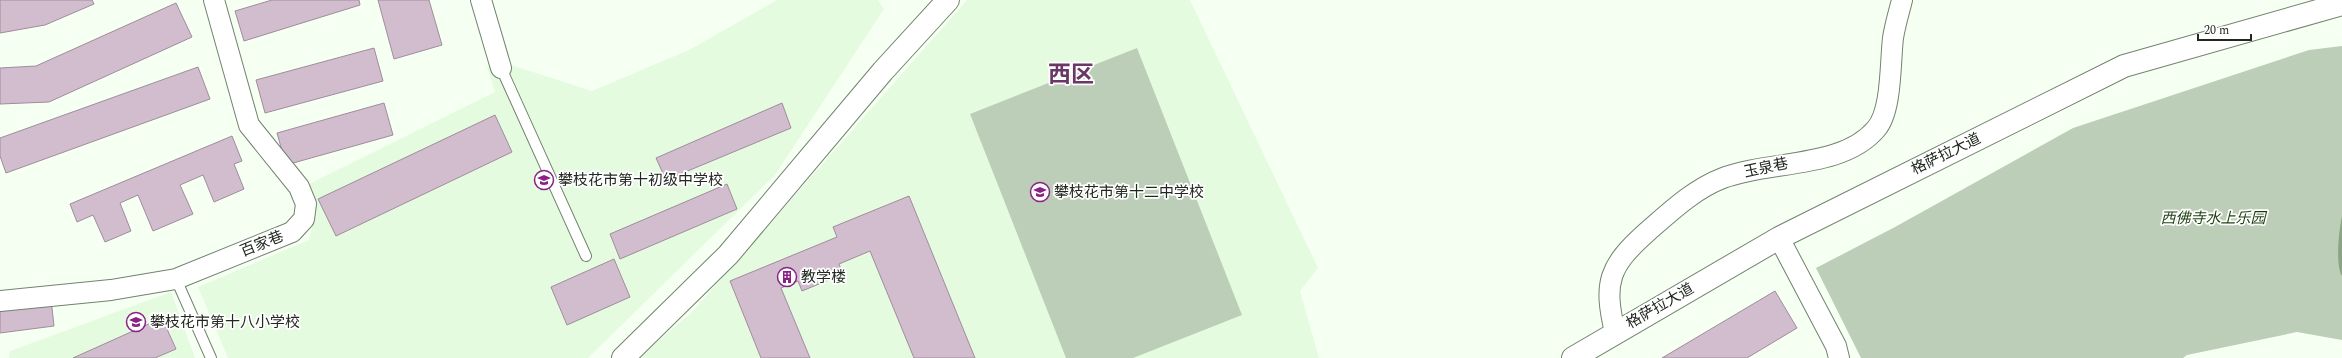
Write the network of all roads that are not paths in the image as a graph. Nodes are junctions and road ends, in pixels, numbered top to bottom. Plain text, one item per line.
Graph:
1 (214, 0) edge
2 (481, 0) edge
3 (948, 0) edge
4 (1902, 0) edge
5 (2342, 4) edge
6 (501, 68) joint
7 (1779, 238) junction
8 (586, 256) dead end
9 (176, 279) junction
10 (0, 301) edge
11 (1615, 332) junction
12 (211, 358) edge
13 (622, 358) edge
14 (1572, 358) edge
15 (1839, 358) edge

1 - 9 street, 百家巷
2 - 6 street
3 - 13 main road
4 - 11 street, 玉泉巷
5 - 7 main road, 格萨拉大道
6 - 8 lane
7 - 11 main road, 格萨拉大道
7 - 15 street
9 - 10 street, 百家巷
9 - 12 lane
11 - 14 main road, 格萨拉大道

